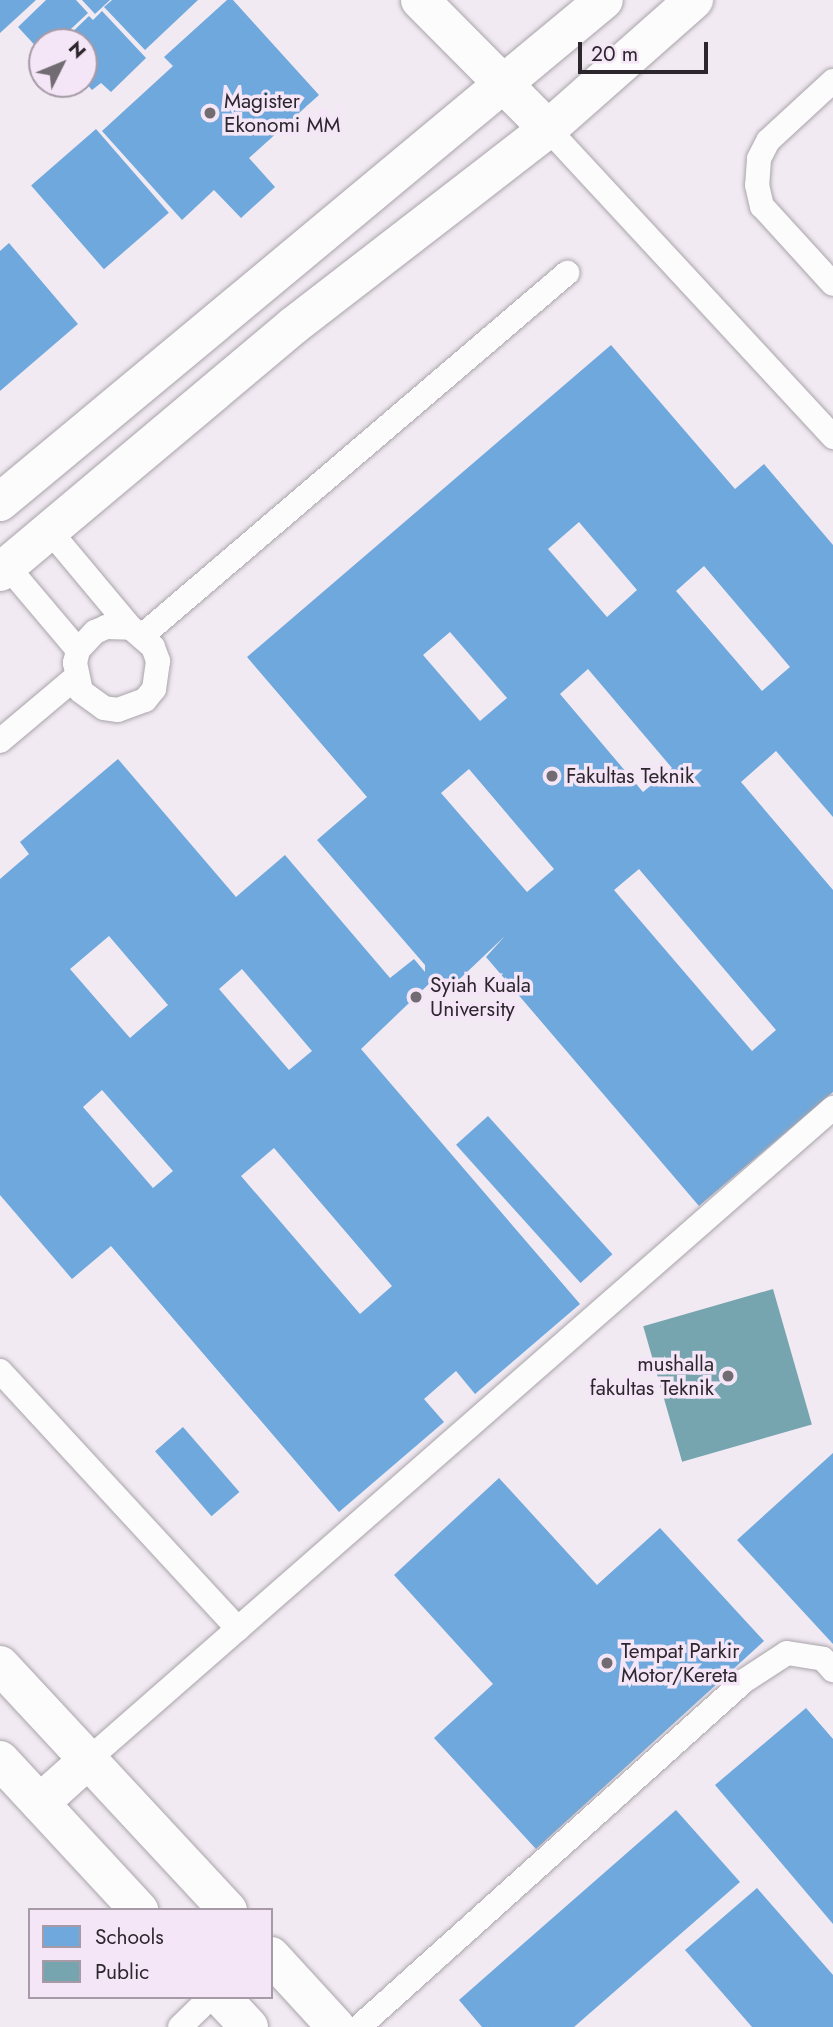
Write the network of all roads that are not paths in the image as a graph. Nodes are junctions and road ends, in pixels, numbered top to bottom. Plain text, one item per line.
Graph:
1 (420, 0) edge
2 (604, 0) edge
3 (694, 0) edge
4 (833, 82) edge
5 (500, 85) junction
6 (548, 129) junction
7 (567, 273) dead end
8 (833, 284) edge
9 (833, 437) edge
10 (0, 502) edge
11 (0, 509) edge
12 (22, 553) edge
13 (137, 632) junction
14 (78, 650) junction
15 (76, 677) junction
16 (0, 741) edge
17 (833, 1108) edge
18 (0, 1371) edge
19 (238, 1629) junction
20 (0, 1665) edge
21 (833, 1670) edge
22 (89, 1759) junction
23 (0, 1760) edge
24 (40, 1803) junction
25 (137, 1908) edge
26 (226, 1908) edge
27 (273, 1958) edge
28 (209, 1999) edge
29 (223, 1999) edge
30 (180, 2027) edge
31 (249, 2027) edge
32 (337, 2027) edge
33 (359, 2027) edge

1 - 5 street
2 - 5 street
3 - 6 street
4 - 8 lane
5 - 6 street
5 - 10 street
6 - 9 lane
6 - 12 street
7 - 13 lane
11 - 12 street
12 - 13 lane
12 - 14 lane
13 - 14 lane
13 - 15 lane
14 - 15 lane
15 - 16 lane
17 - 19 lane
18 - 19 lane
19 - 22 lane
20 - 22 street
21 - 33 lane
22 - 24 street
22 - 26 street
23 - 24 street
24 - 25 street
27 - 32 street
28 - 30 lane
29 - 31 street

